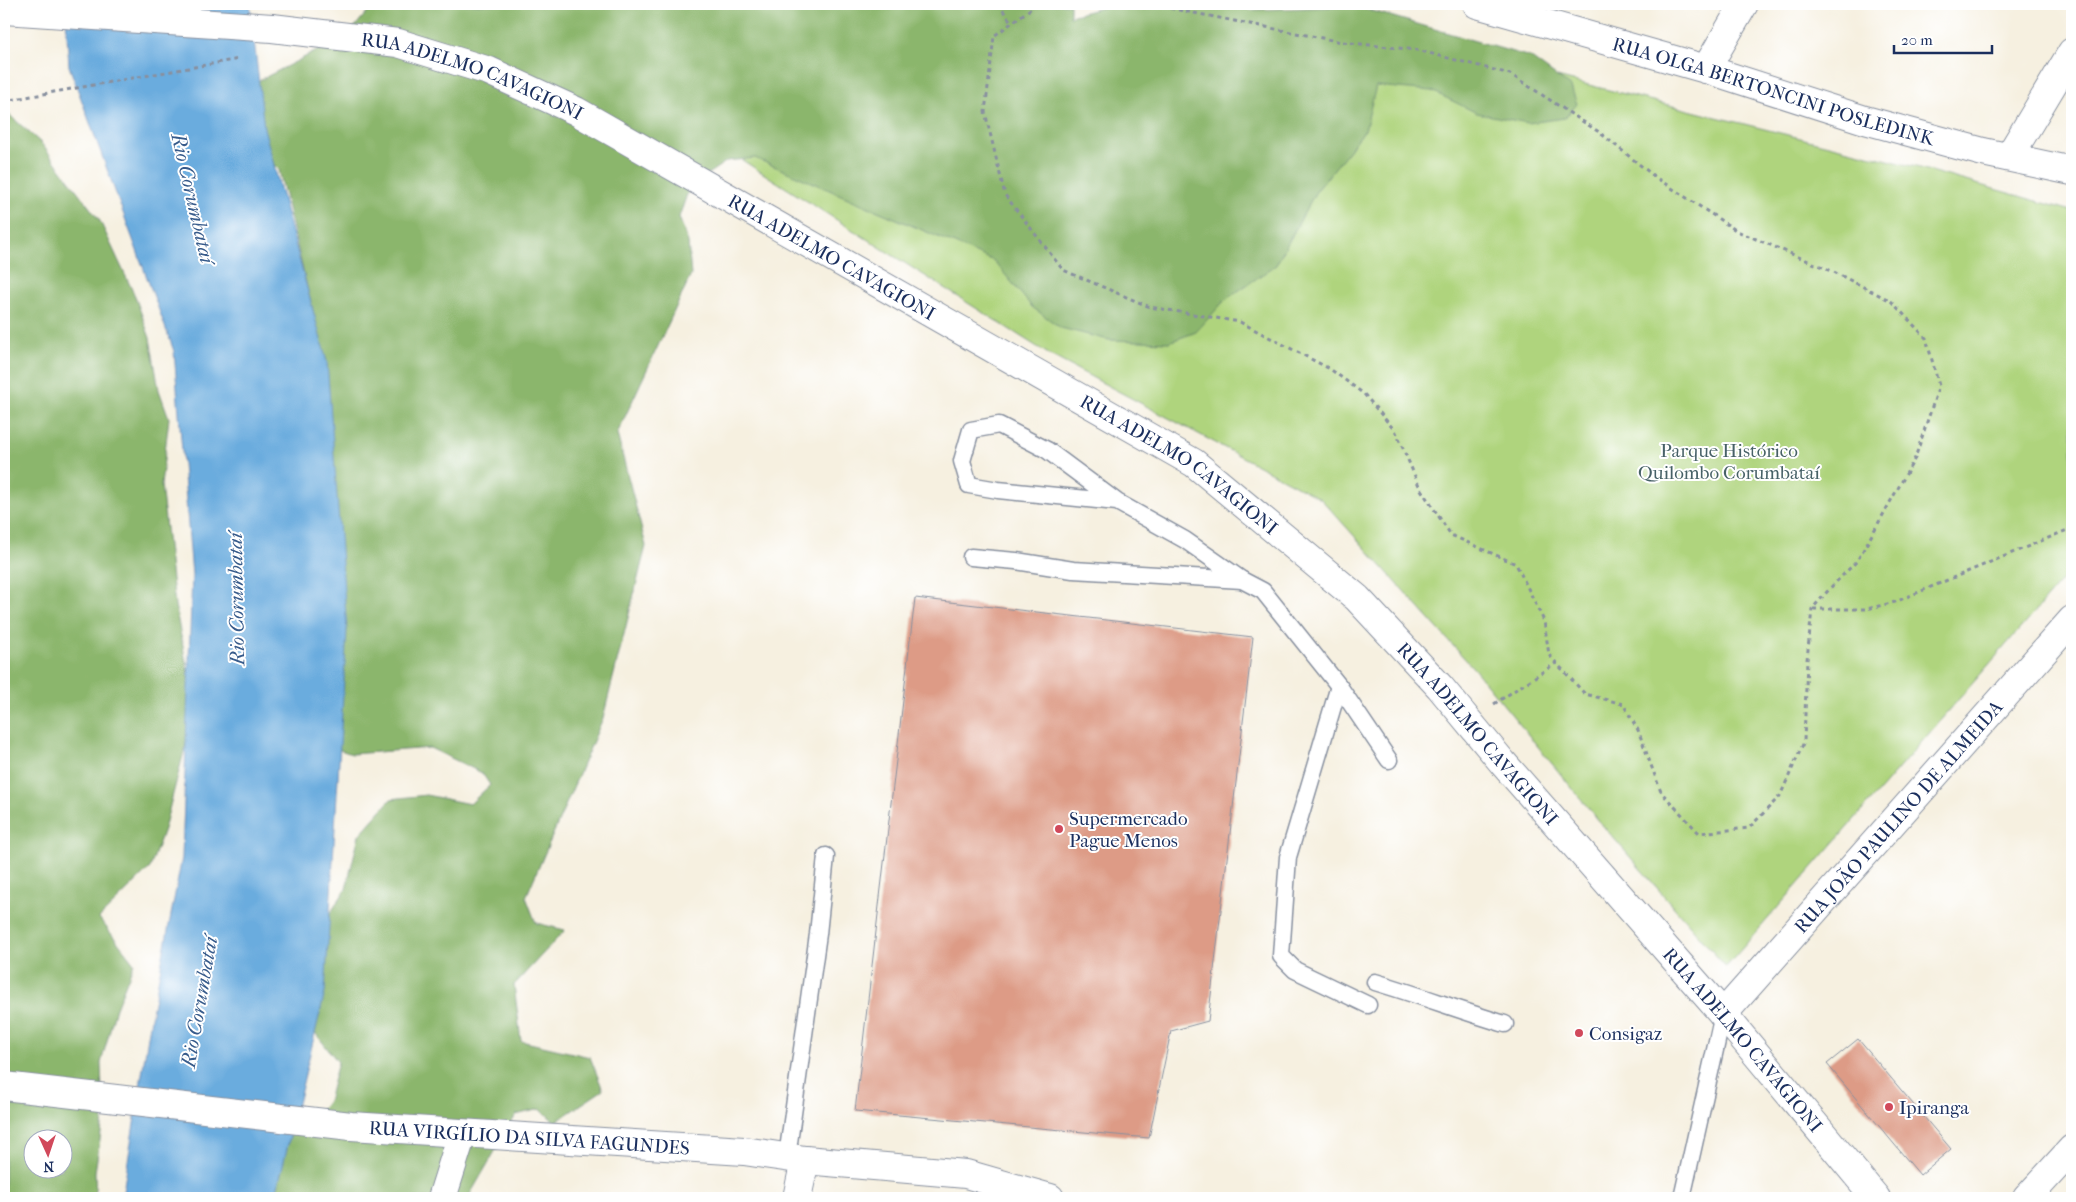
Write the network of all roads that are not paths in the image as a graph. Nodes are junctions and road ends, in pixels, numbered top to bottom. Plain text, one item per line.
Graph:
1 (1477, 4) edge
2 (1744, 4) edge
3 (4, 10) edge
4 (2072, 52) edge
5 (1706, 69) junction
6 (2009, 157) junction
7 (2072, 171) edge
8 (1117, 502) junction
9 (971, 557) dead end
10 (1242, 580) junction
11 (2072, 620) edge
12 (1339, 686) junction
13 (1388, 760) dead end
14 (826, 856) dead end
15 (1376, 982) dead end
16 (1368, 1005) dead end
17 (1723, 1014) junction
18 (1505, 1024) dead end
19 (4, 1086) edge
20 (462, 1134) junction
21 (2072, 1149) edge
22 (796, 1159) junction
23 (442, 1198) edge
24 (797, 1198) edge
25 (1050, 1198) edge
26 (1682, 1198) edge
27 (1876, 1198) edge
28 (2027, 1198) edge

1 - 5 street, RUA OLGA BERTONCINI POSLEDINK
2 - 5 street
3 - 17 street, RUA ADELMO CAVAGIONI
4 - 6 street
5 - 6 street, RUA OLGA BERTONCINI POSLEDINK
6 - 7 street, RUA OLGA BERTONCINI POSLEDINK
8 - 8 lane
8 - 10 lane
9 - 10 lane
10 - 12 lane
11 - 17 street, RUA JOÃO PAULINO DE ALMEIDA
12 - 13 lane
12 - 16 lane
14 - 22 lane
15 - 18 lane
17 - 26 lane
17 - 27 street, RUA ADELMO CAVAGIONI
19 - 20 street, RUA VIRGÍLIO DA SILVA FAGUNDES
20 - 22 street, RUA VIRGÍLIO DA SILVA FAGUNDES
20 - 23 street
21 - 28 street
22 - 24 street
22 - 25 street, RUA VIRGÍLIO DA SILVA FAGUNDES

